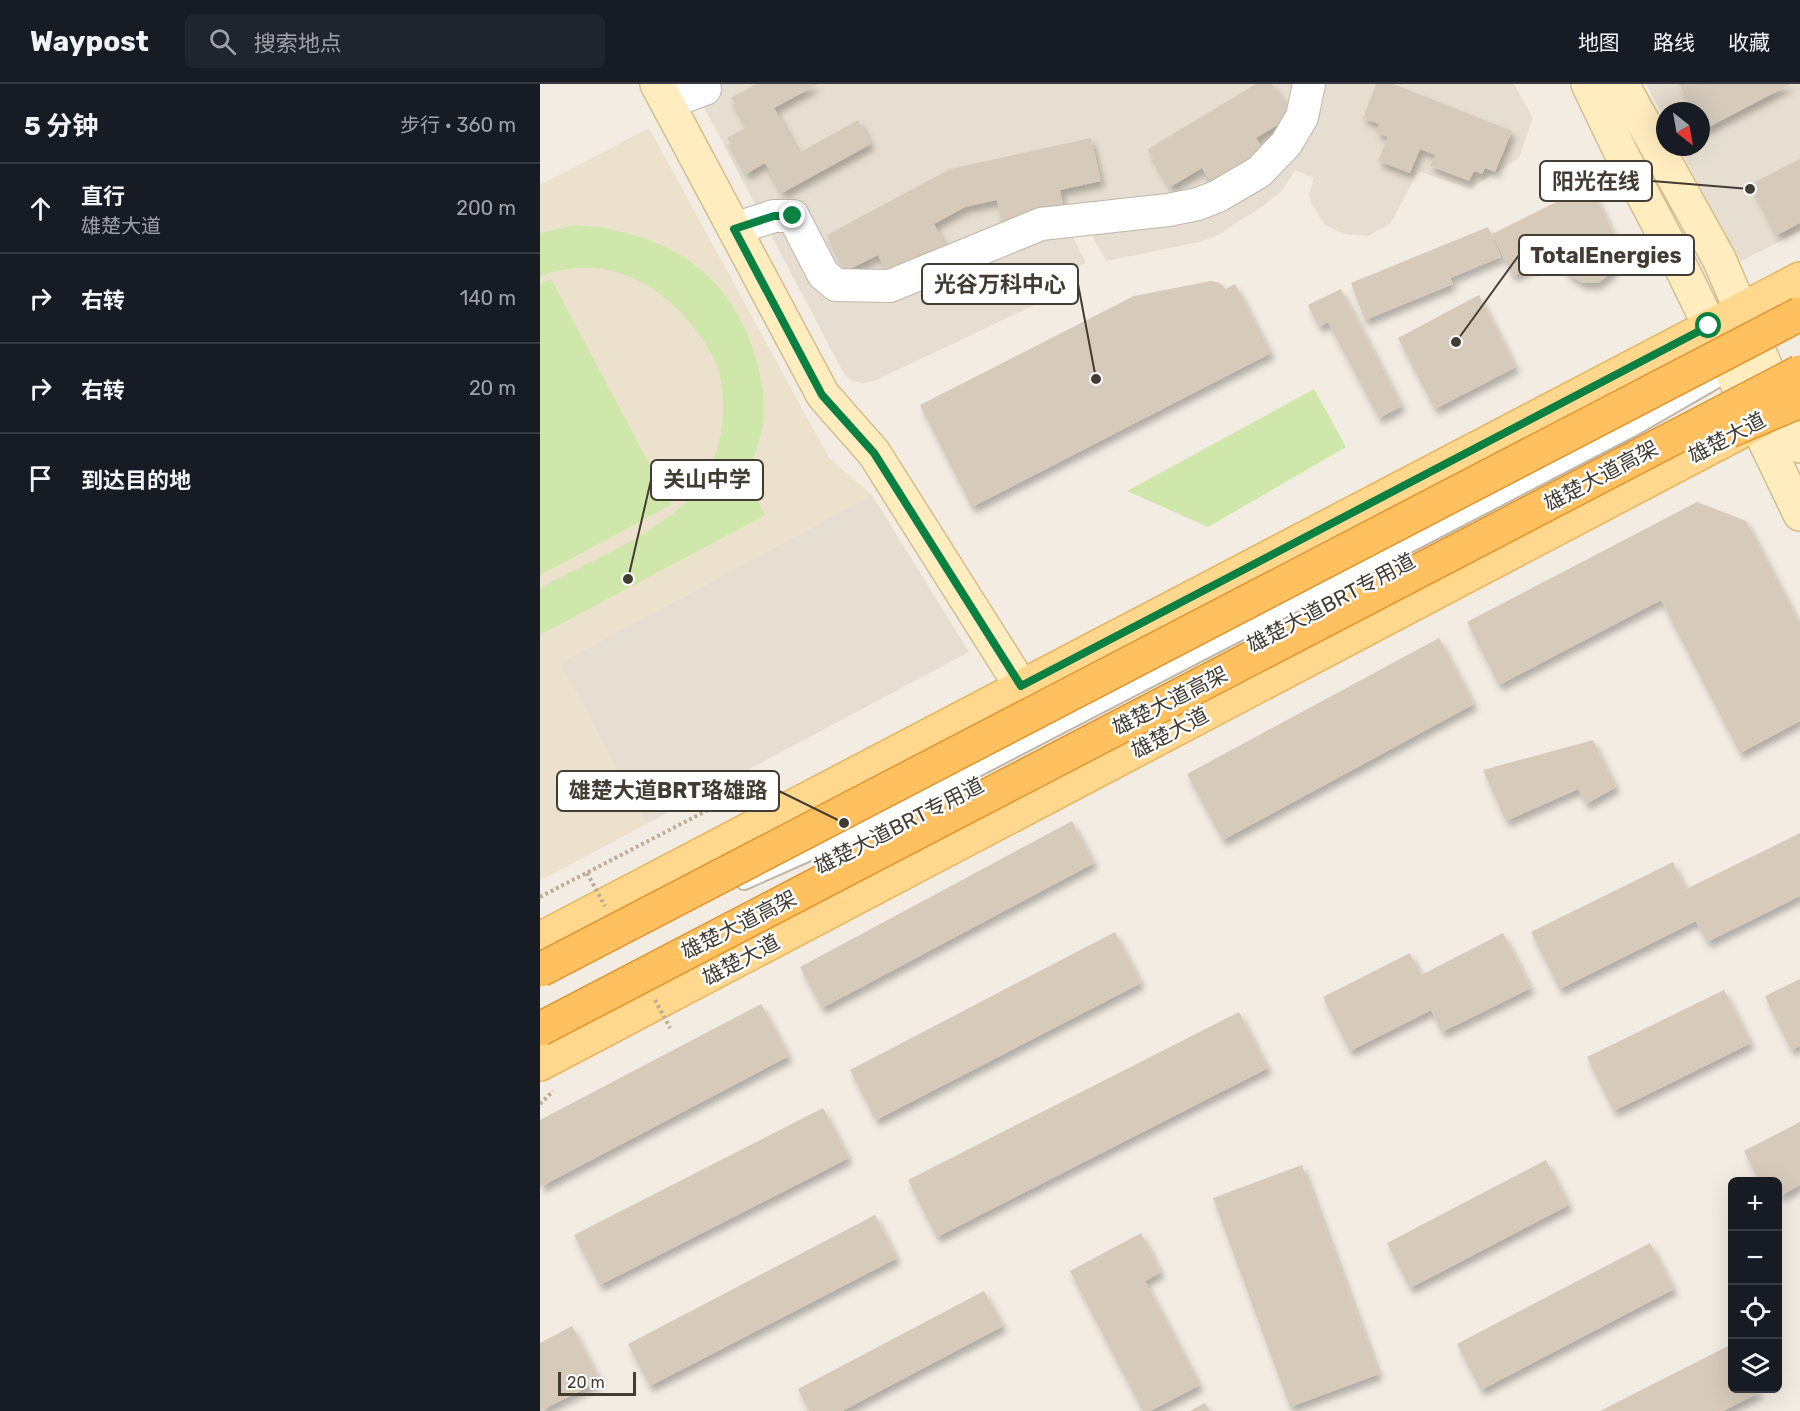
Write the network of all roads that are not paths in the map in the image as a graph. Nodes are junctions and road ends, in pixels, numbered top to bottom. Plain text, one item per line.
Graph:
1 (702, 84) edge
2 (1309, 84) edge
3 (1588, 84) edge
4 (1622, 84) edge
5 (662, 94) edge
6 (734, 229) junction
7 (1800, 279) edge
8 (1741, 309) junction
9 (1800, 314) edge
10 (1709, 326) junction
11 (1800, 356) edge
12 (1776, 366) edge
13 (1735, 380) junction
14 (1785, 408) edge
15 (1800, 446) edge
16 (1793, 501) edge
17 (1525, 516) junction
18 (1021, 686) junction
19 (540, 939) edge
20 (540, 970) edge
21 (540, 985) edge
22 (540, 1011) edge
23 (540, 1029) edge
24 (548, 1076) edge

1 - 5 street
2 - 6 street
3 - 10 main road
4 - 8 main road
5 - 6 main road
6 - 18 main road
7 - 8 main road
8 - 10 main road
8 - 12 main road
9 - 20 highway, bridge
10 - 13 main road
10 - 18 main road
11 - 12 lane, 雄楚大道BRT专用道
12 - 13 lane, 雄楚大道BRT专用道
12 - 14 main road
12 - 17 highway, 雄楚大道高架, bridge
13 - 14 main road
13 - 21 lane, 雄楚大道BRT专用道
13 - 22 lane, 雄楚大道BRT专用道
14 - 15 main road
14 - 16 main road
14 - 17 highway, bridge
14 - 24 main road, 雄楚大道
17 - 23 highway, 雄楚大道高架, bridge
18 - 19 main road

